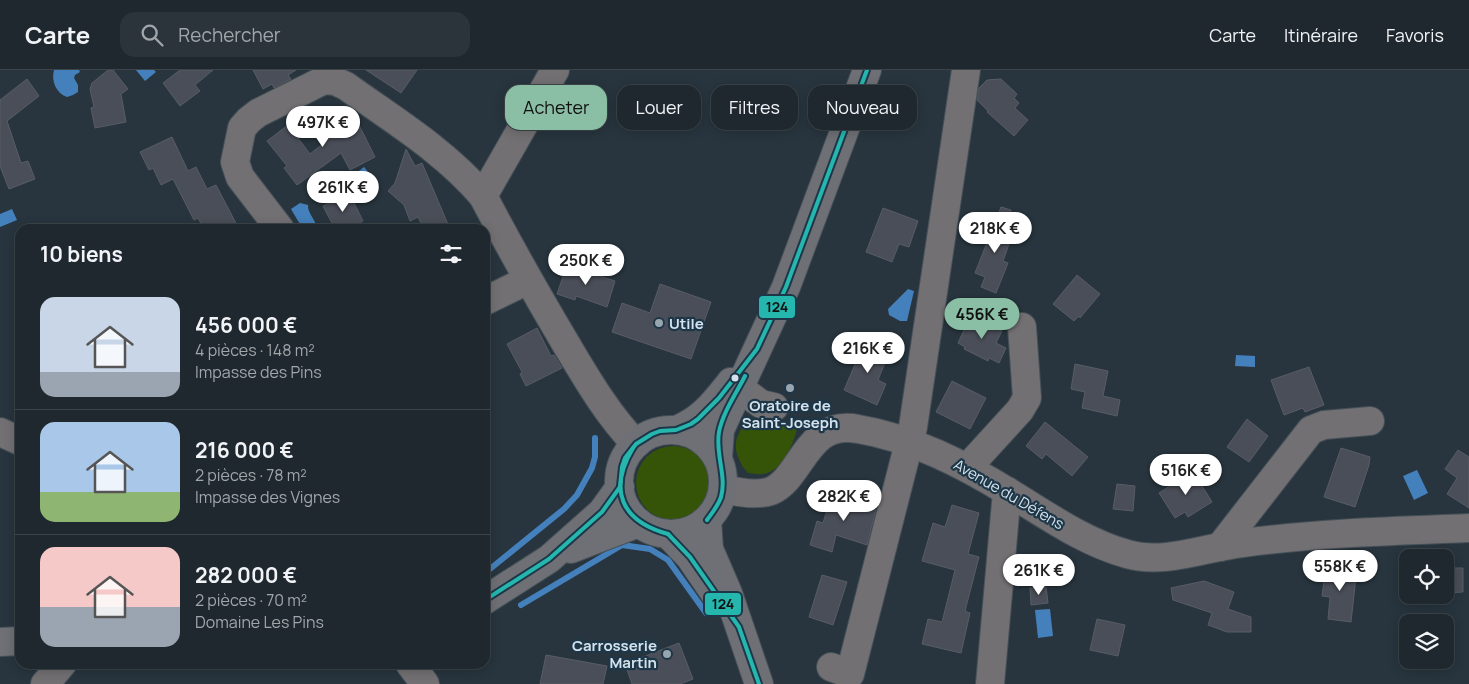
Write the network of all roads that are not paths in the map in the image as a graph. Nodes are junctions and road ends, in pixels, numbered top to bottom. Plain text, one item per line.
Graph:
1 (555, 70) edge
2 (867, 70) edge
3 (966, 70) edge
4 (483, 196) junction
5 (276, 224) edge
6 (528, 280) junction
7 (490, 299) edge
8 (1022, 327) dead end
9 (735, 385) junction
10 (774, 407) dead end
11 (1370, 421) dead end
12 (676, 430) junction
13 (0, 432) edge
14 (15, 439) edge
15 (910, 443) junction
16 (636, 444) junction
17 (718, 458) junction
18 (967, 468) junction
19 (620, 487) junction
20 (723, 490) junction
21 (1007, 491) junction
22 (707, 520) junction
23 (639, 523) junction
24 (1469, 528) edge
25 (668, 534) junction
26 (1220, 547) junction
27 (549, 559) junction
28 (490, 597) edge
29 (739, 627) junction
30 (15, 641) edge
31 (0, 642) edge
32 (831, 667) dead end
33 (58, 669) edge
34 (414, 669) edge
35 (45, 684) edge
36 (425, 684) edge
37 (759, 684) edge
38 (990, 684) edge

1 - 4 street
2 - 9 main road
3 - 15 street
4 - 5 street
4 - 6 street
6 - 7 street
6 - 16 street
8 - 18 street
9 - 10 street
9 - 12 main road
9 - 17 main road
11 - 26 street
12 - 16 main road
12 - 17 main road
13 - 14 street
15 - 18 street, Avenue du Défens
15 - 20 street, Avenue du Défens
15 - 32 street
16 - 19 main road
17 - 20 main road
18 - 21 street, Avenue du Défens
19 - 23 main road
19 - 27 main road
20 - 22 main road
21 - 26 street, Avenue du Défens
21 - 38 street
22 - 25 main road
22 - 29 main road
23 - 25 main road
23 - 27 main road
24 - 26 street, Avenue du Défens
25 - 29 main road
27 - 28 main road
29 - 37 main road
30 - 31 main road
33 - 35 street
34 - 36 street

